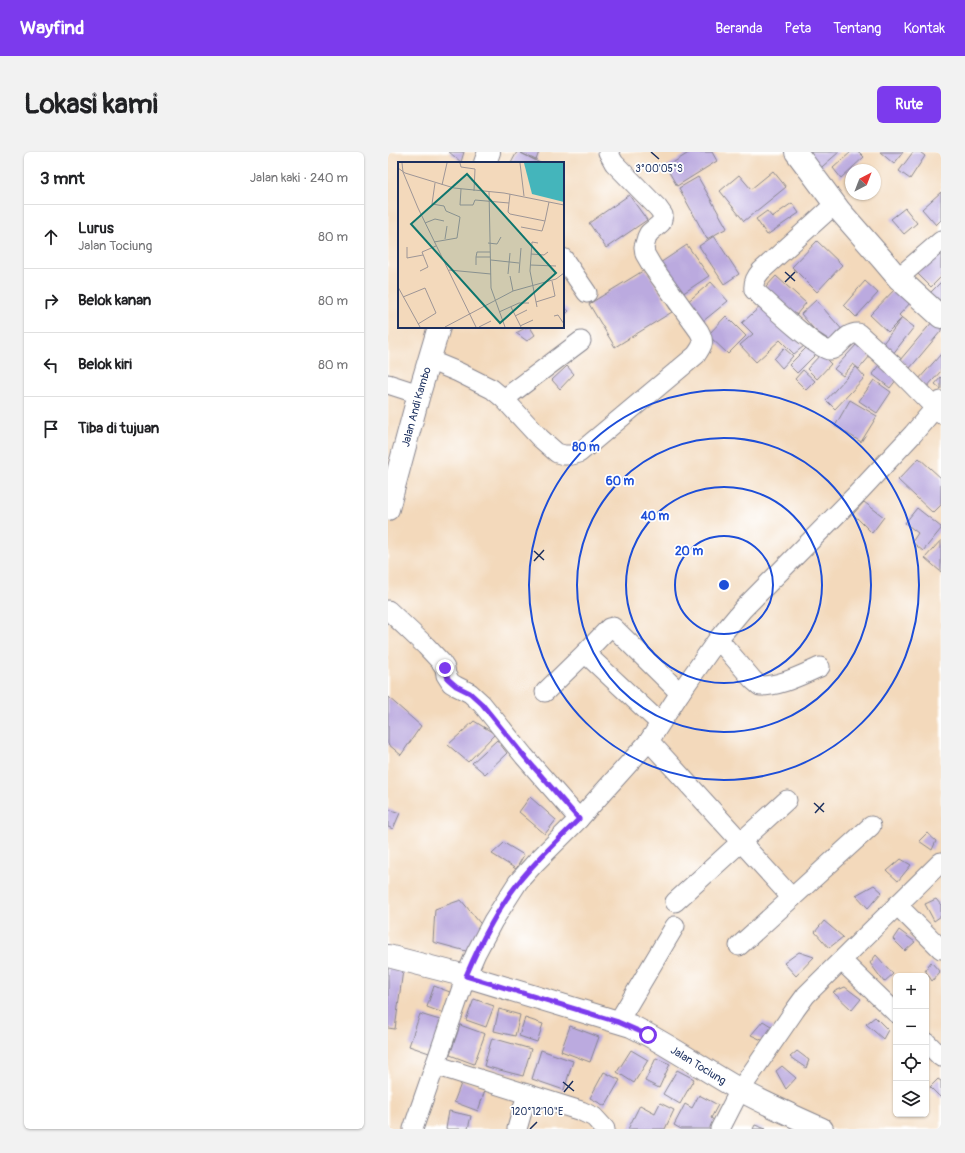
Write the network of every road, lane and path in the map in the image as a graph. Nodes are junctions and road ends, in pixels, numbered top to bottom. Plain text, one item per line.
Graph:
1 (489, 152) edge
2 (608, 152) edge
3 (796, 152) edge
4 (485, 162) edge
5 (835, 204) junction
6 (941, 241) edge
7 (564, 259) edge
8 (898, 278) junction
9 (587, 293) dead end
10 (941, 317) edge
11 (439, 328) edge
12 (581, 340) dead end
13 (429, 360) junction
14 (388, 384) edge
15 (419, 394) junction
16 (504, 399) junction
17 (939, 407) edge
18 (388, 509) edge
19 (388, 610) edge
20 (718, 639) junction
21 (584, 653) junction
22 (820, 667) dead end
23 (545, 692) dead end
24 (680, 693) junction
25 (660, 723) junction
26 (649, 741) junction
27 (787, 800) dead end
28 (579, 819) junction
29 (871, 826) dead end
30 (741, 842) junction
31 (941, 862) edge
32 (792, 898) junction
33 (675, 902) dead end
34 (897, 905) junction
35 (675, 926) dead end
36 (739, 946) dead end
37 (941, 949) edge
38 (388, 956) edge
39 (842, 960) junction
40 (466, 976) junction
41 (893, 1010) edge
42 (618, 1022) junction
43 (929, 1045) edge
44 (941, 1057) edge
45 (435, 1065) junction
46 (740, 1090) junction
47 (527, 1094) junction
48 (413, 1129) edge
49 (517, 1129) edge
50 (605, 1129) edge
51 (720, 1129) edge
52 (822, 1129) edge

1 - 4 street
2 - 16 street
3 - 5 street
5 - 8 street
5 - 17 street
6 - 8 street
7 - 9 street
8 - 10 street
11 - 13 street, Jalan Andi Kambo
12 - 16 street
13 - 15 street, Jalan Andi Kambo
13 - 16 street
14 - 15 street
15 - 18 street, Jalan Andi Kambo
17 - 20 street
19 - 28 street
20 - 22 street
20 - 24 street
21 - 23 street
21 - 24 street
21 - 25 street
24 - 25 street
25 - 26 street
26 - 28 street
26 - 30 street
27 - 30 street
28 - 40 street
29 - 32 street
30 - 32 street
30 - 33 street
31 - 34 street
32 - 36 street
34 - 37 street
34 - 39 street
35 - 42 street
38 - 40 street, Jalan Tociung
39 - 41 street
39 - 46 street
40 - 42 street, Jalan Tociung
40 - 45 street
42 - 46 street, Jalan Tociung
43 - 44 street
45 - 47 street
45 - 48 street
46 - 51 street
46 - 52 street, Jalan Tociung
47 - 49 street
47 - 50 street

